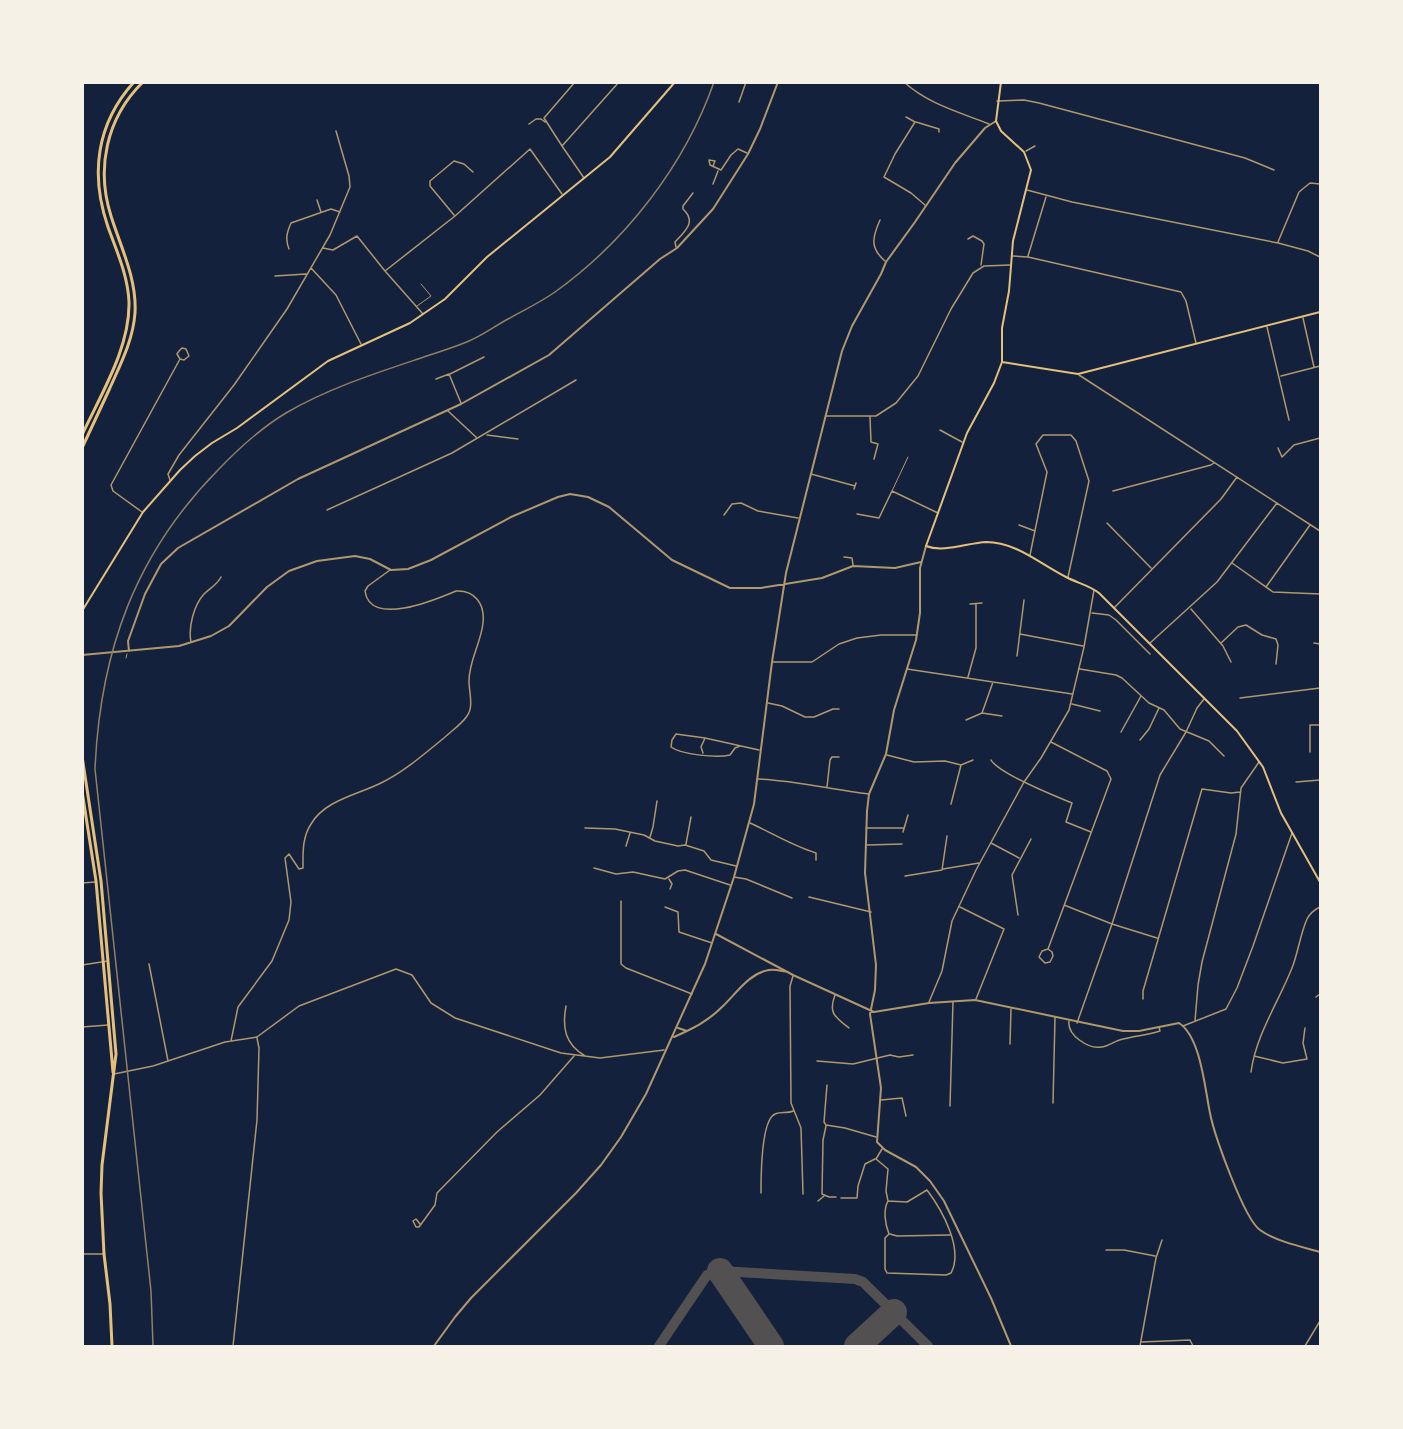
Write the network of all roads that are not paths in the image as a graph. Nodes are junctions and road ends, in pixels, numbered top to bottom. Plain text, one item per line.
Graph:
1 (134, 82) edge
2 (142, 82) edge
3 (575, 82) edge
4 (619, 82) edge
5 (675, 82) edge
6 (746, 82) edge
7 (778, 82) edge
8 (904, 82) edge
9 (1001, 82) edge
10 (997, 101) junction
11 (739, 102) dead end
12 (906, 117) dead end
13 (996, 120) junction
14 (915, 122) junction
15 (546, 123) junction
16 (529, 124) dead end
17 (989, 124) junction
18 (336, 130) dead end
19 (939, 132) dead end
20 (562, 146) junction
21 (1035, 146) dead end
22 (1024, 152) junction
23 (748, 153) junction
24 (713, 166) dead end
25 (718, 170) junction
26 (1274, 170) dead end
27 (473, 172) dead end
28 (584, 178) junction
29 (713, 184) dead end
30 (1320, 184) edge
31 (1027, 190) junction
32 (693, 192) dead end
33 (562, 195) junction
34 (1046, 196) junction
35 (317, 200) dead end
36 (925, 206) junction
37 (340, 212) junction
38 (321, 213) junction
39 (455, 216) junction
40 (880, 220) dead end
41 (968, 239) dead end
42 (1278, 243) junction
43 (323, 248) junction
44 (677, 248) junction
45 (289, 249) dead end
46 (1012, 256) junction
47 (1320, 256) edge
48 (1028, 257) junction
49 (886, 262) junction
50 (1011, 265) junction
51 (982, 266) junction
52 (310, 267) junction
53 (385, 271) junction
54 (307, 274) junction
55 (275, 276) dead end
56 (421, 284) dead end
57 (417, 306) junction
58 (1320, 312) edge
59 (424, 315) junction
60 (1303, 317) junction
61 (1266, 326) junction
62 (1196, 343) junction
63 (361, 344) junction
64 (484, 357) dead end
65 (180, 359) dead end
66 (1002, 362) junction
67 (1320, 366) edge
68 (1314, 367) junction
69 (449, 374) junction
70 (1078, 374) junction
71 (1279, 376) junction
72 (436, 379) dead end
73 (576, 381) dead end
74 (461, 404) junction
75 (447, 410) junction
76 (825, 416) junction
77 (870, 416) junction
78 (1289, 420) dead end
79 (940, 430) dead end
80 (82, 435) edge
81 (485, 435) junction
82 (477, 438) junction
83 (1320, 438) edge
84 (518, 439) dead end
85 (963, 442) junction
86 (82, 448) edge
87 (1278, 448) dead end
88 (908, 457) dead end
89 (874, 459) dead end
90 (1214, 462) junction
91 (810, 474) junction
92 (1237, 477) junction
93 (171, 480) junction
94 (854, 489) dead end
95 (892, 491) junction
96 (1113, 491) dead end
97 (1277, 503) junction
98 (327, 510) dead end
99 (143, 512) junction
100 (938, 513) junction
101 (857, 514) dead end
102 (724, 515) dead end
103 (799, 519) junction
104 (1107, 522) dead end
105 (1310, 524) junction
106 (1019, 525) dead end
107 (1036, 531) junction
108 (1320, 531) edge
109 (926, 546) junction
110 (1029, 556) junction
111 (844, 557) dead end
112 (921, 562) junction
113 (1232, 563) junction
114 (853, 566) junction
115 (1151, 569) junction
116 (391, 570) junction
117 (221, 577) dead end
118 (1068, 578) junction
119 (785, 584) junction
120 (1266, 587) junction
121 (1094, 589) junction
122 (1320, 594) edge
123 (1024, 600) dead end
124 (982, 603) dead end
125 (970, 604) dead end
126 (976, 604) junction
127 (1189, 607) junction
128 (1113, 609) junction
129 (82, 611) edge
130 (1090, 613) junction
131 (1020, 634) junction
132 (917, 635) junction
133 (191, 642) junction
134 (1221, 643) junction
135 (1314, 643) dead end
136 (1149, 644) junction
137 (1320, 644) edge
138 (1084, 647) junction
139 (128, 651) junction
140 (1150, 654) dead end
141 (82, 655) edge
142 (1017, 656) dead end
143 (126, 658) dead end
144 (772, 662) junction
145 (1231, 662) dead end
146 (1276, 664) dead end
147 (907, 669) junction
148 (1079, 669) junction
149 (968, 678) junction
150 (993, 682) junction
151 (1320, 688) edge
152 (1073, 694) junction
153 (1142, 696) junction
154 (1240, 698) dead end
155 (1204, 699) junction
156 (767, 703) junction
157 (1071, 703) junction
158 (1159, 708) junction
159 (839, 709) dead end
160 (1100, 711) dead end
161 (982, 713) junction
162 (1002, 716) dead end
163 (966, 720) dead end
164 (1320, 725) edge
165 (1121, 732) dead end
166 (1186, 732) junction
167 (705, 738) junction
168 (1140, 740) dead end
169 (1051, 742) junction
170 (740, 746) junction
171 (760, 751) junction
172 (1310, 752) dead end
173 (886, 754) junction
174 (704, 755) junction
175 (82, 756) edge
176 (1224, 756) dead end
177 (839, 757) dead end
178 (973, 760) dead end
179 (991, 760) dead end
180 (1259, 761) junction
181 (960, 765) junction
182 (757, 779) junction
183 (1320, 780) edge
184 (1024, 782) junction
185 (1296, 782) dead end
186 (827, 789) junction
187 (82, 791) edge
188 (1240, 792) junction
189 (869, 794) junction
190 (657, 801) dead end
191 (951, 804) dead end
192 (908, 815) dead end
193 (691, 817) dead end
194 (749, 823) junction
195 (94, 826) junction
196 (88, 827) junction
197 (585, 828) dead end
198 (866, 828) junction
199 (904, 828) junction
200 (630, 832) junction
201 (903, 832) dead end
202 (1092, 832) junction
203 (1293, 832) junction
204 (946, 836) dead end
205 (649, 838) junction
206 (1031, 839) dead end
207 (991, 842) junction
208 (902, 844) dead end
209 (686, 845) junction
210 (865, 845) junction
211 (626, 846) dead end
212 (1019, 859) junction
213 (816, 860) dead end
214 (980, 862) junction
215 (737, 866) junction
216 (594, 868) dead end
217 (942, 870) junction
218 (905, 876) dead end
219 (734, 878) junction
220 (669, 879) junction
221 (96, 882) junction
222 (1320, 882) edge
223 (82, 883) edge
224 (731, 886) junction
225 (670, 889) dead end
226 (809, 897) dead end
227 (792, 898) dead end
228 (621, 902) dead end
229 (1064, 905) junction
230 (665, 907) dead end
231 (959, 907) junction
232 (1320, 907) edge
233 (871, 912) junction
234 (1018, 915) dead end
235 (1112, 924) junction
236 (716, 934) junction
237 (1158, 939) junction
238 (713, 943) junction
239 (1048, 948) junction
240 (109, 961) junction
241 (768, 961) junction
242 (103, 962) junction
243 (149, 964) dead end
244 (82, 965) edge
245 (766, 970) junction
246 (788, 972) junction
247 (793, 975) junction
248 (692, 994) junction
249 (1320, 994) edge
250 (835, 995) junction
251 (1316, 997) dead end
252 (1143, 999) dead end
253 (975, 1000) junction
254 (953, 1001) junction
255 (929, 1003) junction
256 (566, 1006) dead end
257 (1011, 1007) junction
258 (870, 1010) junction
259 (1055, 1018) junction
260 (1069, 1021) junction
261 (1196, 1021) junction
262 (1077, 1023) junction
263 (114, 1024) junction
264 (109, 1025) junction
265 (1159, 1026) junction
266 (1183, 1026) junction
267 (82, 1027) edge
268 (678, 1027) junction
269 (849, 1028) dead end
270 (1305, 1028) dead end
271 (687, 1031) junction
272 (257, 1037) junction
273 (673, 1037) junction
274 (231, 1041) junction
275 (1010, 1044) dead end
276 (665, 1050) junction
277 (575, 1055) junction
278 (913, 1055) dead end
279 (1253, 1056) junction
280 (587, 1057) junction
281 (877, 1057) junction
282 (817, 1061) dead end
283 (168, 1062) junction
284 (1251, 1072) dead end
285 (113, 1074) junction
286 (827, 1085) dead end
287 (880, 1101) junction
288 (1053, 1102) dead end
289 (950, 1107) dead end
290 (794, 1110) junction
291 (906, 1116) dead end
292 (826, 1125) junction
293 (876, 1137) junction
294 (882, 1148) junction
295 (876, 1159) junction
296 (761, 1193) dead end
297 (802, 1194) dead end
298 (825, 1195) junction
299 (836, 1197) dead end
300 (841, 1198) dead end
301 (818, 1201) dead end
302 (888, 1201) junction
303 (420, 1224) dead end
304 (889, 1234) junction
305 (950, 1235) junction
306 (1162, 1240) dead end
307 (1106, 1250) dead end
308 (1320, 1252) edge
309 (82, 1254) edge
310 (104, 1254) junction
311 (1156, 1257) junction
312 (1320, 1321) edge
313 (1140, 1342) junction
314 (112, 1347) edge
315 (233, 1347) edge
316 (434, 1347) edge
317 (1011, 1347) edge
318 (1140, 1347) edge
319 (1193, 1347) edge
320 (1305, 1347) edge

1 - 80 highway
2 - 86 highway
3 - 15 street
4 - 20 street
5 - 28 main road
6 - 11 street
7 - 23 street
8 - 17 street
9 - 10 main road
10 - 13 main road
10 - 26 street
12 - 14 street
13 - 17 street
13 - 22 main road
14 - 19 street
14 - 36 street
15 - 16 street
15 - 20 street
17 - 36 street
18 - 37 street
20 - 28 street
21 - 22 street
22 - 31 main road
23 - 25 street
23 - 44 street
24 - 25 street
25 - 29 street
27 - 39 street
28 - 33 main road
30 - 42 street
31 - 34 street
31 - 46 main road
32 - 44 street
33 - 39 street
33 - 59 main road
34 - 42 street
34 - 48 street
35 - 38 street
36 - 49 street
37 - 38 street
37 - 43 street
38 - 45 street
39 - 53 street
40 - 49 street
41 - 51 street
42 - 47 street
43 - 52 street
43 - 53 street
44 - 74 street
46 - 48 street
46 - 50 main road
48 - 62 street
49 - 76 street
50 - 51 street
50 - 66 main road
51 - 77 street
52 - 54 street
52 - 63 street
53 - 57 street
54 - 55 street
54 - 93 street
56 - 57 lane
57 - 59 street
58 - 60 main road
59 - 63 main road
60 - 61 main road
60 - 68 street
61 - 62 main road
61 - 71 street
62 - 70 main road
63 - 93 main road
64 - 69 street
65 - 99 street
66 - 70 main road
66 - 85 main road
67 - 68 street
68 - 71 street
69 - 72 street
69 - 74 street
70 - 90 street
71 - 78 street
73 - 81 street
74 - 75 street
75 - 82 street
75 - 139 street
76 - 77 street
76 - 91 street
77 - 89 street
79 - 85 street
81 - 82 street
81 - 84 street
82 - 98 street
83 - 87 street
85 - 100 main road
88 - 95 lane
90 - 92 street
90 - 96 street
91 - 94 street
91 - 103 street
92 - 97 street
92 - 115 street
93 - 99 main road
95 - 100 street
95 - 101 street
97 - 105 street
97 - 113 street
99 - 129 main road
100 - 109 main road
102 - 103 street
103 - 119 street
104 - 115 street
105 - 108 street
105 - 120 street
106 - 107 street
107 - 110 street
107 - 118 street
109 - 110 main road
109 - 112 street
110 - 118 main road
111 - 114 street
112 - 114 street
112 - 132 street
113 - 120 street
113 - 127 street
114 - 119 street
115 - 128 street
116 - 119 street
116 - 133 street
116 - 274 street
117 - 133 street
118 - 121 main road
119 - 144 street
120 - 122 street
121 - 128 main road
121 - 130 street
123 - 131 street
124 - 126 street
125 - 126 street
126 - 149 street
127 - 134 street
127 - 136 street
128 - 136 main road
130 - 138 street
130 - 140 street
131 - 138 street
131 - 142 street
132 - 144 street
132 - 147 street
133 - 139 street
134 - 145 street
134 - 146 street
135 - 137 street
136 - 155 main road
138 - 148 street
139 - 141 street
139 - 143 lane
144 - 156 street
147 - 149 street
147 - 173 street
148 - 152 street
148 - 153 street
149 - 150 street
150 - 152 street
150 - 161 street
151 - 154 street
152 - 157 street
153 - 158 street
153 - 165 street
155 - 166 street
155 - 180 main road
156 - 159 street
156 - 171 street
157 - 160 street
157 - 169 street
158 - 166 street
158 - 168 street
161 - 162 street
161 - 163 street
164 - 172 street
166 - 176 street
166 - 235 street
167 - 170 street
167 - 174 street
167 - 174 street
169 - 184 street
169 - 202 street
170 - 171 street
170 - 174 street
171 - 182 street
173 - 181 street
173 - 189 street
175 - 195 highway
177 - 186 street
178 - 181 street
179 - 184 street
180 - 188 street
180 - 203 main road
181 - 191 street
182 - 186 street
182 - 194 street
183 - 185 street
184 - 202 street
184 - 207 street
186 - 189 street
187 - 196 highway
188 - 237 street
188 - 261 street
189 - 198 street
190 - 205 street
192 - 199 street
193 - 209 street
194 - 213 street
194 - 215 street
195 - 196 highway
195 - 240 highway
196 - 221 highway
197 - 200 street
198 - 199 street
198 - 210 street
199 - 201 street
200 - 205 street
200 - 211 street
202 - 229 street
203 - 222 main road
203 - 261 street
204 - 217 street
205 - 209 street
206 - 212 street
207 - 212 street
207 - 214 street
208 - 210 street
209 - 215 street
210 - 233 street
212 - 234 street
214 - 217 street
214 - 231 street
215 - 219 street
216 - 220 street
217 - 218 street
219 - 224 street
219 - 227 street
220 - 224 street
220 - 225 street
221 - 223 street
221 - 242 highway
224 - 236 street
226 - 233 street
228 - 248 street
229 - 235 street
229 - 239 street
230 - 238 street
231 - 253 street
231 - 255 street
232 - 279 street
233 - 258 street
235 - 237 street
235 - 262 street
236 - 238 street
236 - 241 street
237 - 252 street
238 - 248 street
239 - 239 street
240 - 242 street
240 - 263 highway
241 - 245 street
241 - 246 street
242 - 244 street
242 - 264 highway
243 - 283 street
245 - 246 street
245 - 271 street
246 - 247 street
247 - 250 street
247 - 290 street
248 - 268 street
249 - 251 street
250 - 258 street
250 - 269 street
253 - 254 street
253 - 257 street
254 - 255 street
254 - 289 street
255 - 258 street
256 - 280 street
257 - 259 street
257 - 275 street
258 - 281 street
259 - 260 street
259 - 288 street
260 - 262 street
260 - 265 street
261 - 266 street
262 - 265 street
263 - 264 street
263 - 285 highway
264 - 267 street
264 - 285 highway
265 - 266 street
266 - 308 street
268 - 271 street
268 - 273 street
270 - 279 street
271 - 273 street
272 - 274 street
272 - 277 street
272 - 315 street
273 - 276 street
274 - 283 street
276 - 280 street
276 - 316 street
277 - 280 street
277 - 303 street
278 - 281 street
279 - 284 street
281 - 282 street
281 - 287 street
283 - 285 street
285 - 310 highway
286 - 292 street
287 - 291 street
287 - 293 street
290 - 296 street
290 - 297 street
292 - 293 street
292 - 298 street
293 - 294 street
294 - 295 street
294 - 317 street
295 - 300 street
295 - 302 street
298 - 299 street
298 - 301 street
302 - 304 street
302 - 305 street
304 - 305 street
304 - 305 street
306 - 311 street
307 - 311 street
309 - 310 street
310 - 314 highway
311 - 313 street
312 - 320 street
313 - 318 street
313 - 319 street

